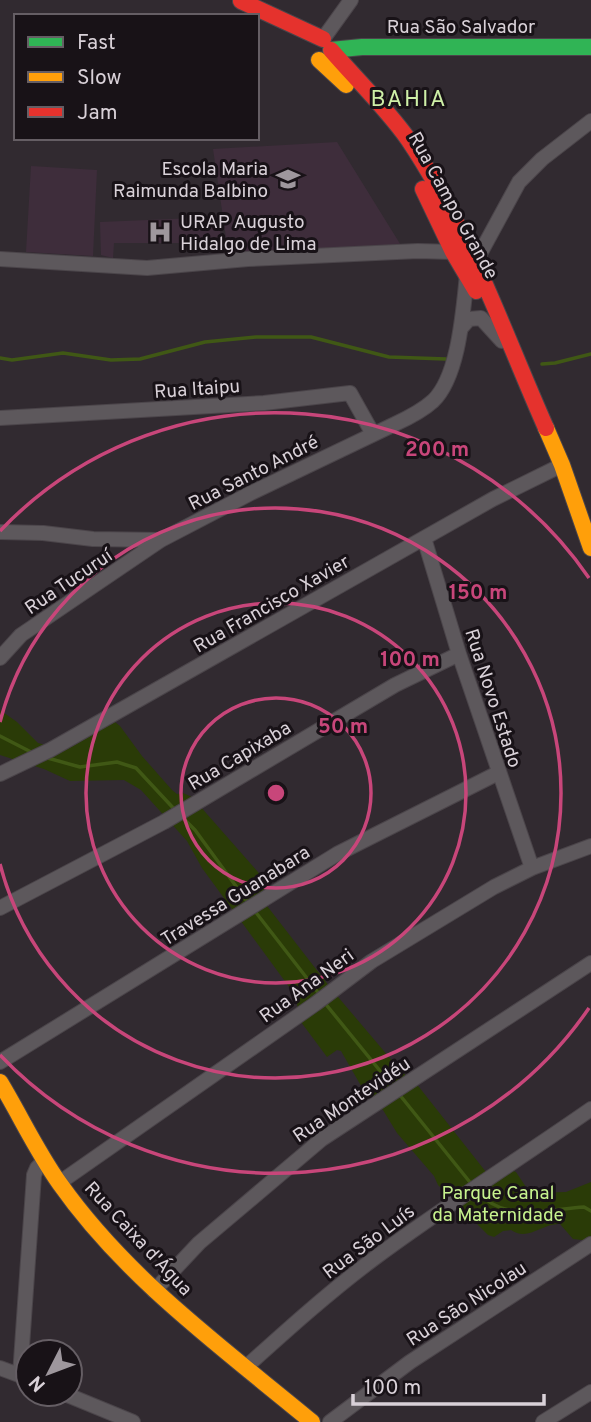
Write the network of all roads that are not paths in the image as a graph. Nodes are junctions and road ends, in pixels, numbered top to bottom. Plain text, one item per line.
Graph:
1 (240, 0) edge
2 (351, 0) edge
3 (591, 47) edge
4 (321, 50) junction
5 (591, 121) edge
6 (453, 252) junction
7 (0, 259) edge
8 (471, 268) junction
9 (462, 327) junction
10 (510, 350) junction
11 (0, 418) edge
12 (373, 434) junction
13 (562, 465) junction
14 (0, 532) edge
15 (424, 538) junction
16 (161, 540) junction
17 (591, 548) edge
18 (459, 654) junction
19 (0, 658) edge
20 (498, 773) junction
21 (0, 774) edge
22 (591, 846) edge
23 (532, 868) junction
24 (0, 908) edge
25 (591, 963) edge
26 (0, 1062) edge
27 (0, 1082) edge
28 (591, 1109) edge
29 (45, 1160) junction
30 (60, 1183) junction
31 (591, 1244) edge
32 (153, 1291) junction
33 (26, 1338) edge
34 (246, 1367) junction
35 (591, 1392) edge
36 (84, 1402) edge
37 (134, 1422) edge
38 (312, 1422) edge
39 (330, 1422) edge
40 (543, 1422) edge

1 - 4 street, Rua Campo Grande
2 - 4 street
3 - 4 street, Rua São Salvador
4 - 6 street, Rua Campo Grande
4 - 8 street, Rua Campo Grande
5 - 8 street, Rua Santo André
6 - 7 street
6 - 8 street, Rua Campo Grande
8 - 9 street, Rua Santo André
8 - 10 street, Rua Campo Grande
9 - 10 street
9 - 12 street, Rua Santo André
10 - 13 street, Rua Campo Grande
11 - 12 street, Rua Itaipu
12 - 16 street, Rua Santo André
13 - 15 street, Rua Francisco Xavier
13 - 17 street, Rua Campo Grande
14 - 16 street, Rua Santo André
15 - 18 street, Rua Novo Estado
15 - 21 street, Rua Francisco Xavier
16 - 19 street, Rua Tucuruí
18 - 20 street, Rua Novo Estado
18 - 24 street, Rua Capixaba
20 - 23 street, Rua Novo Estado
20 - 26 street, Travessa Guanabara
22 - 23 street, Rua Ana Neri
23 - 30 street, Rua Ana Neri
25 - 32 street, Rua Montevidéu
27 - 29 street, Rua Caixa d'Água
28 - 34 street, Rua São Luís
29 - 30 street, Rua Caixa d'Água
29 - 33 street
30 - 32 street, Rua Caixa d'Água
31 - 39 street, Rua São Nicolau
32 - 34 street, Rua Caixa d'Água
34 - 38 street, Rua Caixa d'Água
35 - 40 street
36 - 37 street

